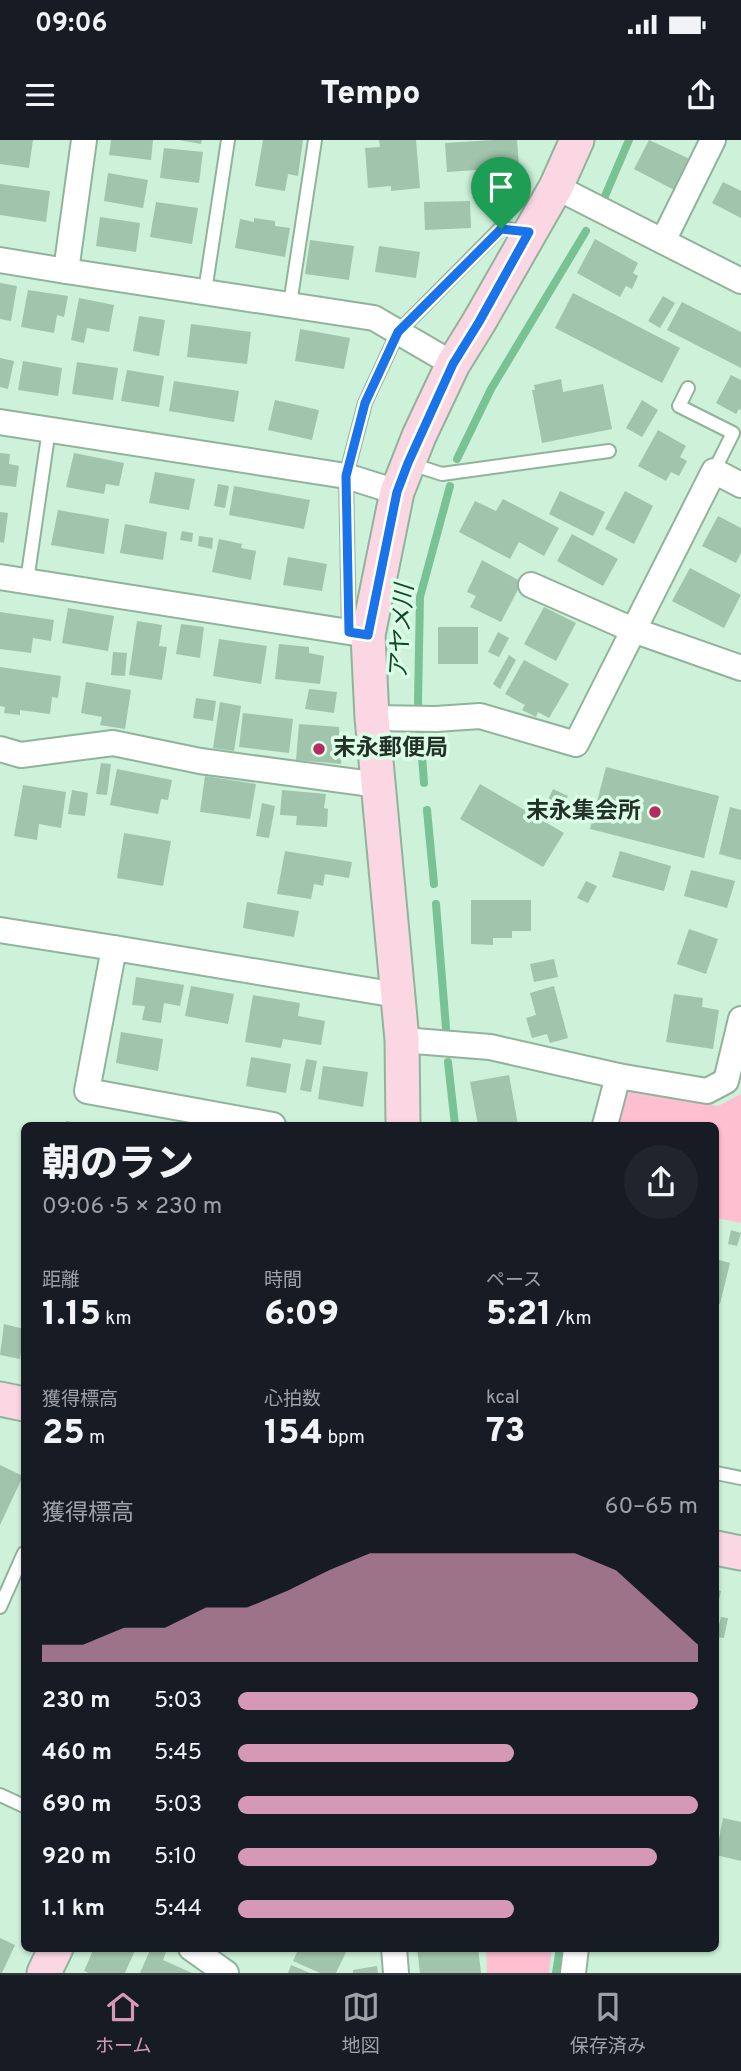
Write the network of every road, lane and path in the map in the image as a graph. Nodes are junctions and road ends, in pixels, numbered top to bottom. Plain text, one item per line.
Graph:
1 (85, 140) edge
2 (228, 140) edge
3 (315, 140) edge
4 (577, 140) edge
5 (713, 140) edge
6 (556, 187) junction
7 (529, 232) junction
8 (663, 241) junction
9 (0, 260) edge
10 (66, 271) junction
11 (741, 281) edge
12 (205, 291) junction
13 (290, 304) junction
14 (398, 332) junction
15 (453, 364) junction
16 (688, 388) dead end
17 (0, 422) edge
18 (49, 429) junction
19 (609, 451) dead end
20 (714, 471) junction
21 (346, 476) junction
22 (402, 477) junction
23 (741, 485) edge
24 (0, 577) edge
25 (27, 581) junction
26 (531, 585) dead end
27 (633, 630) junction
28 (359, 633) junction
29 (741, 668) edge
30 (372, 718) junction
31 (0, 750) edge
32 (379, 785) junction
33 (0, 930) edge
34 (114, 948) junction
35 (397, 995) junction
36 (740, 1028) edge
37 (402, 1040) junction
38 (618, 1076) junction
39 (257, 1122) edge
40 (403, 1122) edge
41 (606, 1122) edge
42 (0, 1399) edge
43 (21, 1403) edge
44 (719, 1474) edge
45 (741, 1478) edge
46 (719, 1549) edge
47 (741, 1553) edge
48 (21, 1560) edge
49 (0, 1607) edge
50 (0, 1795) edge
51 (21, 1805) edge
52 (54, 1952) edge
53 (197, 1952) edge
54 (394, 1952) edge
55 (576, 1952) edge
56 (44, 1973) edge
57 (226, 1973) edge
58 (396, 1973) edge
59 (573, 1973) edge

1 - 10 street
2 - 12 lane
3 - 13 lane
4 - 6 street
5 - 8 street
6 - 7 street
6 - 8 street
7 - 14 lane
7 - 15 street
8 - 11 street
9 - 10 street
10 - 12 street
12 - 13 street
13 - 14 street
14 - 15 street
14 - 21 lane
15 - 22 street
16 - 20 lane
17 - 18 street
18 - 21 street
18 - 25 lane
19 - 22 lane
20 - 23 street
20 - 27 street
21 - 22 street
21 - 28 lane
22 - 28 street
24 - 25 street
25 - 28 street
26 - 27 street
27 - 29 street
27 - 30 street
28 - 30 street
30 - 32 street
31 - 32 street
32 - 35 street
33 - 34 street
34 - 35 street
34 - 39 street
35 - 37 street
36 - 38 street
37 - 38 street
37 - 40 street
38 - 41 street
42 - 43 street
44 - 45 lane
46 - 47 street
48 - 49 lane
50 - 51 lane
52 - 56 street
53 - 57 street
54 - 58 street
55 - 59 street

